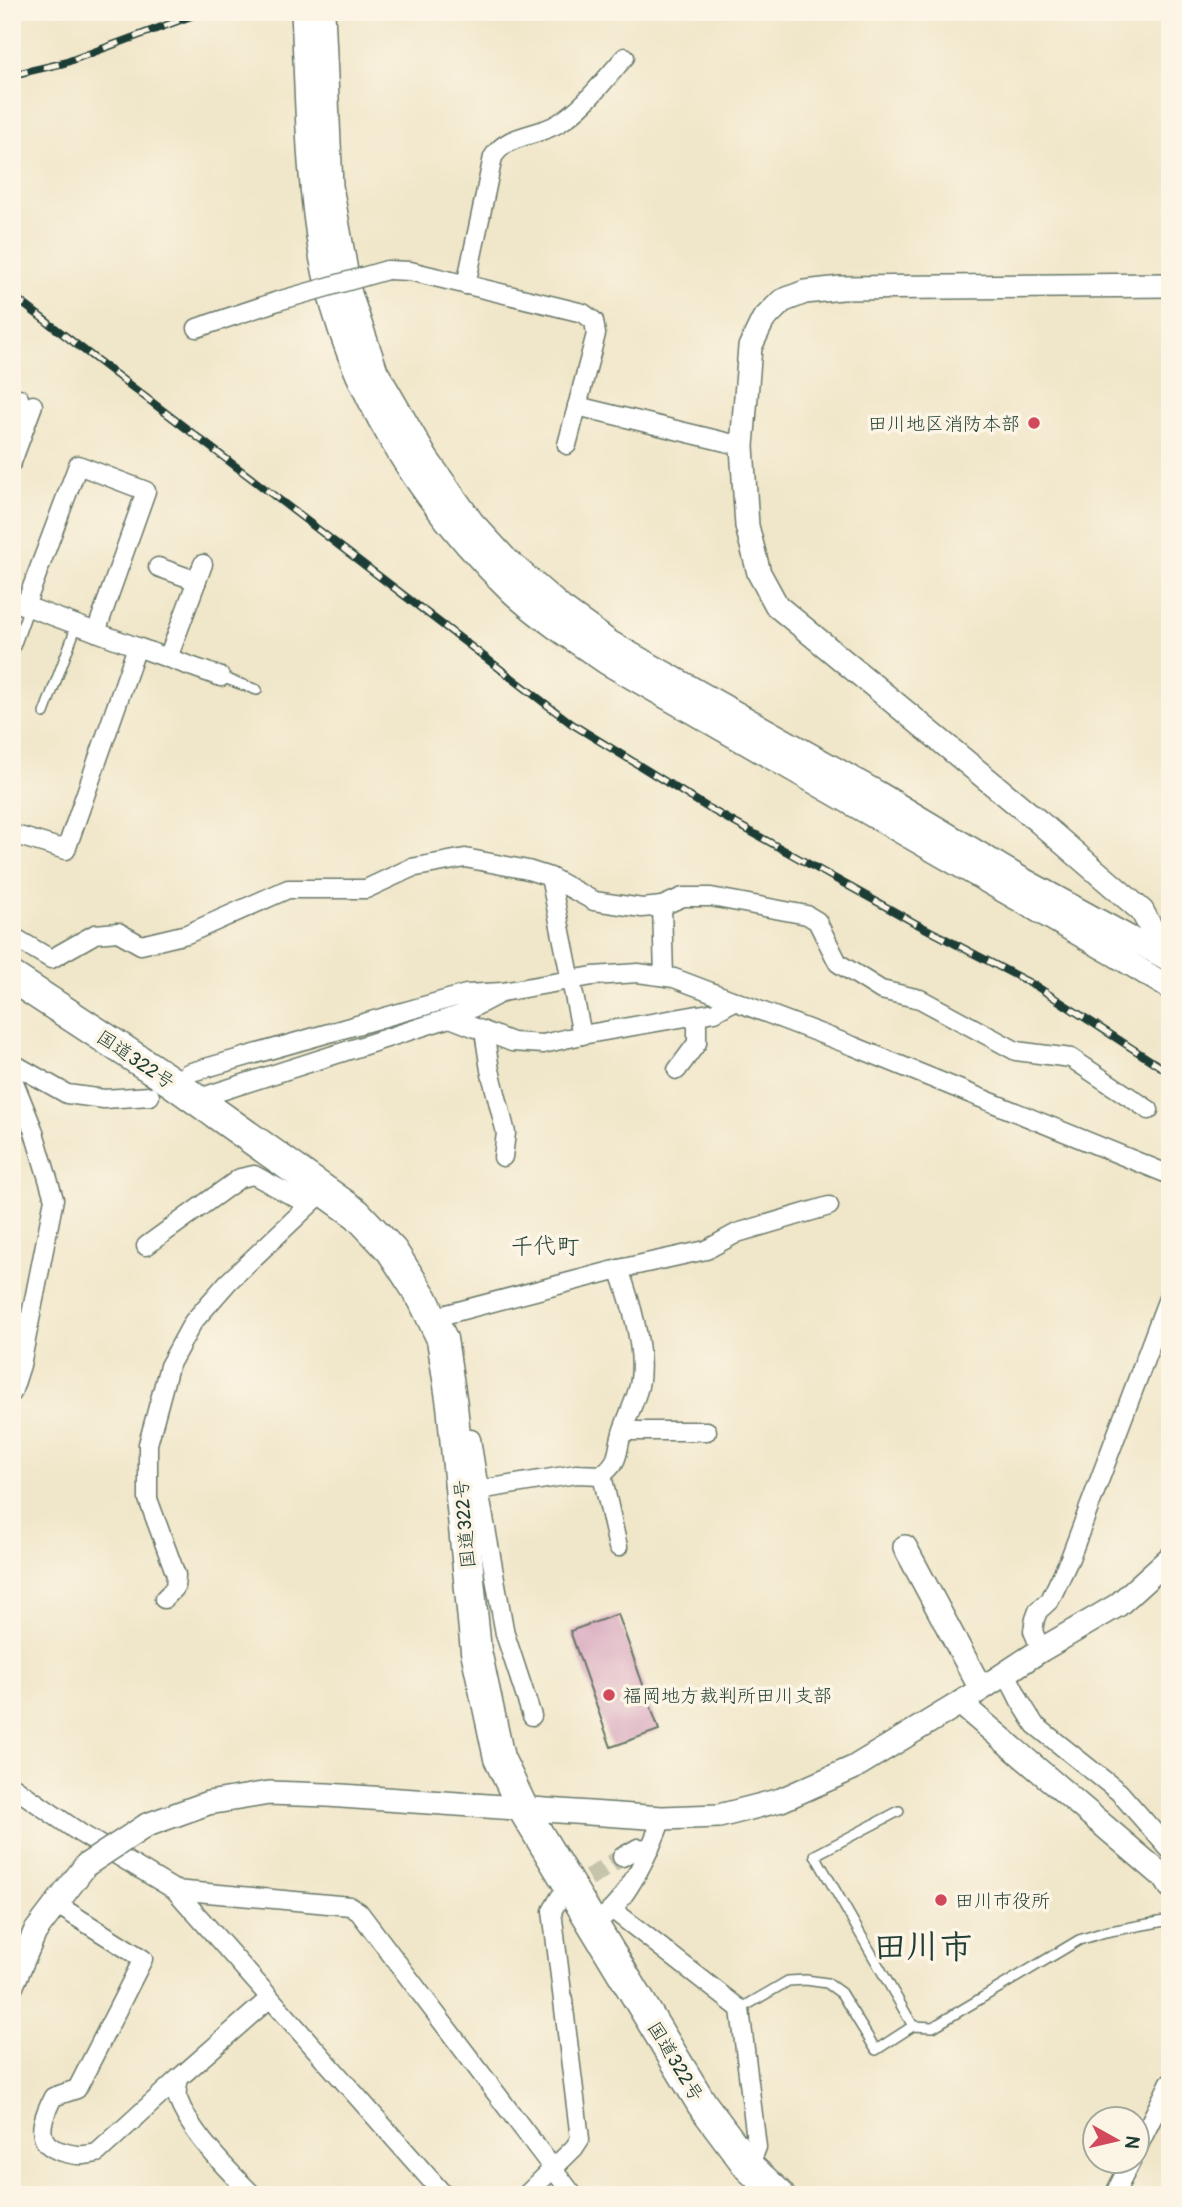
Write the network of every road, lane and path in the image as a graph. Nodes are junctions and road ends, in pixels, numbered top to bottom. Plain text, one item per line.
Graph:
1 (303, 12) edge
2 (323, 12) edge
3 (625, 57) dead end
4 (466, 285) junction
5 (1170, 285) edge
6 (197, 328) dead end
7 (577, 406) junction
8 (12, 416) edge
9 (566, 445) dead end
10 (743, 446) junction
11 (12, 461) edge
12 (158, 567) dead end
13 (22, 605) edge
14 (77, 625) junction
15 (96, 632) junction
16 (137, 647) junction
17 (12, 655) edge
18 (169, 658) junction
19 (221, 677) joint
20 (257, 690) dead end
21 (690, 699) junction
22 (44, 713) dead end
23 (12, 834) edge
24 (551, 877) junction
25 (1129, 901) junction
26 (662, 906) junction
27 (12, 936) edge
28 (1118, 944) junction
29 (1168, 959) edge
30 (664, 976) junction
31 (12, 977) edge
32 (570, 980) junction
33 (1170, 988) edge
34 (502, 992) junction
35 (734, 1001) junction
36 (697, 1015) junction
37 (450, 1018) junction
38 (484, 1031) junction
39 (582, 1035) junction
40 (12, 1063) edge
41 (677, 1070) dead end
42 (12, 1077) edge
43 (192, 1086) junction
44 (149, 1096) dead end
45 (1149, 1110) dead end
46 (503, 1157) dead end
47 (1170, 1175) edge
48 (317, 1198) junction
49 (829, 1206) dead end
50 (146, 1246) dead end
51 (619, 1269) junction
52 (1170, 1293) edge
53 (432, 1318) junction
54 (12, 1393) edge
55 (623, 1431) junction
56 (707, 1431) dead end
57 (456, 1441) junction
58 (602, 1475) junction
59 (479, 1490) junction
60 (618, 1547) dead end
61 (905, 1548) dead end
62 (1170, 1558) edge
63 (164, 1598) dead end
64 (1041, 1650) junction
65 (1006, 1673) junction
66 (981, 1689) junction
67 (960, 1703) junction
68 (532, 1716) dead end
69 (12, 1786) edge
70 (523, 1809) junction
71 (899, 1811) dead end
72 (663, 1818) junction
73 (650, 1849) junction
74 (1170, 1850) edge
75 (622, 1857) tunnel mouth
76 (1170, 1886) edge
77 (175, 1890) junction
78 (560, 1896) dead end
79 (56, 1904) junction
80 (603, 1917) junction
81 (1170, 1920) edge
82 (12, 1985) edge
83 (270, 1998) junction
84 (740, 2009) junction
85 (913, 2026) junction
86 (179, 2078) junction
87 (1170, 2082) edge
88 (1150, 2123) edge
89 (749, 2166) junction
90 (553, 2168) junction
91 (1124, 2176) edge
92 (253, 2195) edge
93 (444, 2195) edge
94 (526, 2195) edge
95 (573, 2195) edge
96 (779, 2195) edge
97 (1114, 2195) edge

1 - 21 street
2 - 21 street
3 - 4 street
4 - 6 street, bridge
4 - 7 street
5 - 10 street
7 - 9 street
7 - 10 street
8 - 11 street
10 - 25 street
12 - 18 street
13 - 14 street
13 - 15 street
13 - 17 lane
14 - 15 street
14 - 22 lane
15 - 16 street
16 - 18 street
16 - 23 street
18 - 19 street
19 - 20 lane
21 - 28 street
24 - 26 street
24 - 27 street
24 - 32 street
25 - 28 street
25 - 29 street
26 - 30 street
26 - 45 street
28 - 29 street
28 - 33 street
30 - 32 street
30 - 35 street
31 - 43 highway, 国道322号
32 - 34 street
32 - 39 street
34 - 37 street
34 - 43 street
35 - 36 street
35 - 47 street
36 - 39 street
36 - 41 street
37 - 38 street
37 - 43 street
38 - 39 street
38 - 46 street
40 - 44 street
42 - 54 street
43 - 48 highway, 国道322号
48 - 50 street
48 - 53 highway, 国道322号
48 - 63 street
49 - 51 street
51 - 53 street
51 - 55 street
52 - 64 street
53 - 57 highway, 国道322号
55 - 56 street
55 - 58 street
57 - 59 street
57 - 70 highway, 国道322号
58 - 59 street
58 - 60 street
59 - 68 street
61 - 66 street
62 - 64 street
64 - 65 street
65 - 66 street
65 - 74 street
66 - 67 street
67 - 72 street
67 - 76 street
69 - 77 street
70 - 72 street
70 - 79 street, bridge
70 - 80 highway, 国道322号
71 - 85 lane
72 - 73 street
73 - 75 street
73 - 80 street
77 - 83 street
77 - 90 street
78 - 90 street
79 - 82 street
79 - 86 street
80 - 84 street
80 - 89 highway, 国道322号
81 - 85 lane
83 - 86 street
83 - 93 street
84 - 85 lane
84 - 89 street
86 - 92 street
87 - 88 street
89 - 96 highway, 国道322号
90 - 94 street
90 - 95 street
91 - 97 street

